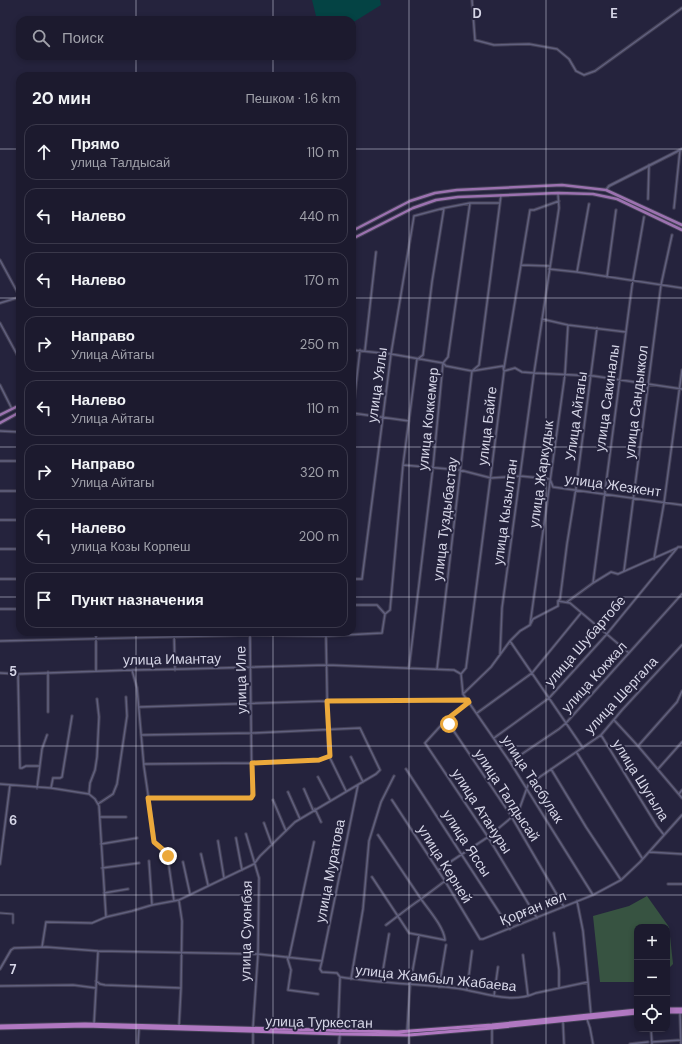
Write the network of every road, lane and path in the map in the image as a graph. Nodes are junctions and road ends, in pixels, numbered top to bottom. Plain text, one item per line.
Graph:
1 (472, 0) edge
2 (682, 8) edge
3 (681, 149) edge
4 (649, 165) junction
5 (677, 177) junction
6 (682, 178) edge
7 (606, 190) junction
8 (558, 193) junction
9 (501, 195) junction
10 (648, 199) dead end
11 (559, 201) junction
12 (470, 203) junction
13 (500, 203) junction
14 (590, 204) dead end
15 (444, 208) junction
16 (674, 208) dead end
17 (616, 210) dead end
18 (653, 211) junction
19 (652, 216) junction
20 (644, 217) dead end
21 (682, 225) edge
22 (356, 229) edge
23 (682, 230) edge
24 (672, 235) dead end
25 (356, 237) edge
26 (376, 252) dead end
27 (0, 260) edge
28 (521, 265) junction
29 (550, 268) junction
30 (577, 272) junction
31 (607, 277) junction
32 (633, 281) junction
33 (661, 285) junction
34 (682, 288) edge
35 (16, 290) edge
36 (16, 298) edge
37 (0, 303) edge
38 (542, 319) junction
39 (0, 323) edge
40 (568, 325) junction
41 (597, 328) junction
42 (626, 332) junction
43 (356, 350) edge
44 (360, 350) junction
45 (365, 350) junction
46 (16, 353) edge
47 (391, 354) junction
48 (417, 359) junction
49 (443, 363) junction
50 (682, 370) edge
51 (472, 371) junction
52 (504, 371) junction
53 (534, 373) junction
54 (565, 374) junction
55 (592, 376) junction
56 (620, 380) junction
57 (356, 382) edge
58 (649, 384) junction
59 (0, 385) edge
60 (681, 389) edge
61 (16, 406) edge
62 (12, 409) junction
63 (16, 414) edge
64 (356, 414) edge
65 (0, 415) edge
66 (383, 417) junction
67 (409, 421) junction
68 (0, 423) edge
69 (0, 431) edge
70 (16, 432) edge
71 (0, 461) edge
72 (16, 461) edge
73 (403, 465) junction
74 (433, 467) junction
75 (460, 470) junction
76 (520, 476) junction
77 (491, 478) junction
78 (550, 479) junction
79 (576, 490) junction
80 (0, 491) edge
81 (16, 491) edge
82 (604, 494) junction
83 (633, 498) junction
84 (664, 503) junction
85 (682, 505) edge
86 (0, 520) edge
87 (16, 520) edge
88 (678, 547) junction
89 (682, 547) edge
90 (0, 549) edge
91 (16, 549) edge
92 (654, 559) junction
93 (624, 571) junction
94 (0, 579) edge
95 (16, 579) edge
96 (356, 579) edge
97 (593, 583) junction
98 (682, 594) edge
99 (558, 601) junction
100 (567, 602) junction
101 (356, 605) edge
102 (0, 609) edge
103 (16, 609) edge
104 (582, 612) junction
105 (385, 614) junction
106 (530, 625) junction
107 (356, 634) edge
108 (606, 635) junction
109 (250, 636) junction
110 (326, 636) joint
111 (174, 638) junction
112 (96, 639) junction
113 (0, 641) edge
114 (510, 641) junction
115 (682, 645) edge
116 (629, 653) junction
117 (500, 655) junction
118 (327, 665) junction
119 (251, 668) junction
120 (408, 668) junction
121 (437, 669) junction
122 (132, 670) junction
123 (175, 670) junction
124 (96, 671) junction
125 (48, 672) junction
126 (0, 673) edge
127 (532, 673) junction
128 (18, 674) junction
129 (461, 674) junction
130 (682, 693) edge
131 (463, 694) junction
132 (126, 697) dead end
133 (549, 698) junction
134 (97, 699) dead end
135 (327, 701) junction
136 (468, 701) junction
137 (252, 704) junction
138 (139, 707) junction
139 (48, 712) dead end
140 (477, 713) junction
141 (72, 716) dead end
142 (446, 720) junction
143 (614, 720) junction
144 (566, 723) junction
145 (328, 730) junction
146 (252, 733) junction
147 (47, 735) dead end
148 (141, 735) junction
149 (601, 735) junction
150 (494, 738) junction
151 (682, 742) edge
152 (638, 746) junction
153 (583, 748) junction
154 (577, 753) junction
155 (330, 756) junction
156 (351, 757) dead end
157 (510, 762) junction
158 (252, 763) junction
159 (144, 764) junction
160 (38, 766) junction
161 (406, 769) dead end
162 (551, 769) junction
163 (658, 769) junction
164 (394, 776) dead end
165 (318, 777) dead end
166 (363, 782) junction
167 (0, 784) edge
168 (10, 785) junction
169 (358, 785) junction
170 (36, 788) junction
171 (51, 788) junction
172 (304, 788) dead end
173 (527, 788) junction
174 (682, 790) edge
175 (288, 792) dead end
176 (346, 792) junction
177 (89, 794) junction
178 (679, 794) junction
179 (148, 798) junction
180 (682, 798) edge
181 (273, 800) dead end
182 (330, 800) junction
183 (392, 800) dead end
184 (98, 804) junction
185 (314, 810) junction
186 (682, 814) edge
187 (100, 817) junction
188 (126, 817) dead end
189 (512, 817) junction
190 (300, 819) junction
191 (321, 822) dead end
192 (264, 824) dead end
193 (286, 831) junction
194 (246, 834) dead end
195 (378, 835) dead end
196 (664, 835) junction
197 (488, 836) junction
198 (137, 838) dead end
199 (236, 838) dead end
200 (218, 841) dead end
201 (314, 842) dead end
202 (101, 844) junction
203 (272, 844) junction
204 (649, 852) junction
205 (201, 854) dead end
206 (462, 854) junction
207 (682, 854) edge
208 (643, 859) junction
209 (149, 861) dead end
210 (183, 862) dead end
211 (138, 863) dead end
212 (0, 864) edge
213 (254, 864) junction
214 (102, 868) junction
215 (242, 870) junction
216 (438, 870) junction
217 (372, 877) dead end
218 (224, 878) junction
219 (621, 880) junction
220 (445, 881) junction
221 (668, 884) dead end
222 (682, 884) edge
223 (208, 885) junction
224 (128, 889) dead end
225 (104, 892) junction
226 (190, 894) junction
227 (593, 895) junction
228 (421, 899) junction
229 (179, 900) junction
230 (174, 901) junction
231 (577, 901) junction
232 (152, 905) junction
233 (564, 907) junction
234 (0, 913) edge
235 (397, 917) junction
236 (106, 918) junction
237 (537, 918) junction
238 (13, 923) dead end
239 (386, 925) dead end
240 (510, 928) junction
241 (554, 933) dead end
242 (389, 934) dead end
243 (419, 935) junction
244 (480, 939) joint
245 (446, 944) dead end
246 (42, 947) junction
247 (472, 950) dead end
248 (98, 951) junction
249 (181, 953) junction
250 (258, 954) junction
251 (523, 956) dead end
252 (288, 958) junction
253 (322, 961) junction
254 (498, 967) dead end
255 (0, 969) edge
256 (340, 977) junction
257 (351, 979) junction
258 (96, 981) junction
259 (381, 982) junction
260 (588, 982) junction
261 (410, 985) junction
262 (0, 986) edge
263 (439, 987) junction
264 (560, 987) junction
265 (96, 988) junction
266 (181, 988) junction
267 (467, 990) junction
268 (318, 994) dead end
269 (494, 996) junction
270 (528, 996) junction
271 (670, 1011) edge
272 (681, 1011) edge
273 (634, 1012) edge
274 (591, 1016) junction
275 (586, 1017) junction
276 (563, 1020) junction
277 (94, 1024) junction
278 (85, 1025) junction
279 (179, 1026) junction
280 (0, 1027) edge
281 (140, 1028) junction
282 (492, 1028) junction
283 (253, 1030) junction
284 (651, 1032) edge
285 (340, 1033) junction
286 (408, 1033) junction
287 (681, 1040) junction
288 (648, 1042) dead end
289 (652, 1043) edge
290 (138, 1044) edge
291 (253, 1044) edge
292 (339, 1044) edge
293 (409, 1044) edge
294 (492, 1044) edge
295 (564, 1044) edge
296 (593, 1044) edge
297 (630, 1044) edge
298 (681, 1044) edge

1 - 2 street
3 - 4 street
3 - 5 street
4 - 7 street
4 - 10 street
5 - 6 street
5 - 16 street
7 - 18 main road
7 - 22 main road
8 - 9 main road
8 - 11 street, улица Кызылтан
8 - 19 main road
9 - 13 street, улица Туздыбастау
9 - 25 main road
11 - 28 street, улица Байге
11 - 29 street, улица Кызылтан
12 - 13 street
12 - 15 street
12 - 49 street, улица Коккемер
13 - 51 street, улица Туздыбастау
14 - 30 street
15 - 47 street, улица Уялы
15 - 48 street
17 - 31 street
18 - 19 street
18 - 21 main road
19 - 23 main road
20 - 32 street, улица Сакиналы
24 - 33 street, улица Сандыккол
26 - 45 street
27 - 35 street
28 - 29 street
28 - 52 street, улица Байге
29 - 30 street
29 - 38 street, улица Кызылтан
30 - 31 street
31 - 32 street
32 - 33 street
32 - 42 street, улица Сакиналы
33 - 34 street
33 - 58 street, улица Сандыккол
36 - 37 street
38 - 40 street
38 - 53 street, улица Кызылтан
39 - 46 street
40 - 41 street
40 - 54 street, улица Жаркудык
41 - 42 street
41 - 55 street, Улица Айтагы
42 - 56 street, улица Сакиналы
43 - 44 street
44 - 45 street
44 - 57 street
45 - 47 street
47 - 48 street
47 - 66 street, улица Уялы
48 - 49 street
48 - 67 street
49 - 51 street
49 - 74 street, улица Коккемер
50 - 60 street
51 - 52 street
51 - 75 street, улица Туздыбастау
52 - 53 street
52 - 77 street, улица Байге
53 - 54 street
53 - 76 street, улица Кызылтан
54 - 55 street
54 - 78 street, улица Жаркудык
55 - 56 street
55 - 79 street, Улица Айтагы
56 - 58 street
56 - 82 street, улица Сакиналы
58 - 60 street
58 - 83 street, улица Сандыккол
59 - 62 street
60 - 84 street
61 - 62 main road
62 - 65 main road
63 - 68 main road
64 - 66 street
66 - 67 street
66 - 96 street, улица Уялы
67 - 73 street
69 - 70 street
71 - 72 street
73 - 74 street, улица Жезкент
73 - 105 street
74 - 75 street, улица Жезкент
74 - 120 street, улица Коккемер
75 - 77 street, улица Жезкент
75 - 121 street, улица Туздыбастау
76 - 77 street, улица Жезкент
76 - 78 street, улица Жезкент
76 - 117 street, улица Кызылтан
77 - 129 street, улица Байге
78 - 79 street, улица Жезкент
78 - 106 street, улица Жаркудык
79 - 82 street, улица Жезкент
79 - 99 street, Улица Айтагы
80 - 81 street
82 - 83 street, улица Жезкент
82 - 97 street, улица Сакиналы
83 - 84 street, улица Жезкент
83 - 93 street, улица Сандыккол
84 - 85 street, улица Жезкент
84 - 92 street
86 - 87 street
88 - 89 street
88 - 92 street
88 - 108 street, улица Шубартобе
90 - 91 street
92 - 93 street
93 - 97 street
94 - 95 street
97 - 100 street
98 - 116 street, улица Кокжал
99 - 100 street
99 - 106 street
100 - 104 street
101 - 105 street
102 - 103 street
104 - 108 street
104 - 127 street
105 - 107 street
106 - 114 street
108 - 116 street
108 - 133 street, улица Шубартобе
109 - 110 street
109 - 111 street, улица Иле
109 - 119 street, улица Иле
110 - 118 street
111 - 112 street, улица Иле
111 - 123 street
112 - 113 street, улица Иле
112 - 124 street
114 - 117 street
114 - 127 street
115 - 143 street, улица Шергала
116 - 144 street, улица Кокжал
117 - 131 street
118 - 119 street, улица Имантау
118 - 120 street, улица Имантау
118 - 135 street
119 - 123 street, улица Имантау
119 - 137 street, улица Иле
120 - 121 street, улица Имантау
121 - 129 street, улица Имантау
122 - 123 street, улица Имантау
122 - 124 street, улица Имантау
122 - 138 street
124 - 125 street, улица Имантау
125 - 128 street, улица Имантау
125 - 139 street
126 - 128 street, улица Имантау
127 - 133 street
127 - 140 street
128 - 160 street
129 - 131 street
130 - 152 street
131 - 136 street, улица Тасбулак
132 - 184 street
133 - 144 street
133 - 150 street, улица Шубартобе
134 - 177 street
135 - 136 street
135 - 137 street
135 - 145 street
136 - 140 street, улица Тасбулак
136 - 142 street
137 - 138 street
137 - 146 street, улица Иле
138 - 148 street
140 - 150 street, улица Тасбулак
141 - 171 street
142 - 189 street, улица Талдысай
142 - 197 street, улица Атануры
143 - 149 street, улица Шергала
143 - 152 street
144 - 153 street
144 - 157 street, улица Кокжал
145 - 146 street
145 - 155 street
145 - 166 street
146 - 148 street
146 - 158 street
147 - 160 street
148 - 159 street
149 - 153 street, улица Шергала
149 - 196 street, улица Шугыла
150 - 157 street, улица Тасбулак
151 - 163 street
152 - 163 street
153 - 154 street, улица Шергала
154 - 162 street, улица Шергала
154 - 208 street
155 - 158 street
155 - 176 street
156 - 166 street
157 - 173 street, улица Тасбулак
158 - 159 street
158 - 179 street
159 - 179 street
160 - 170 street
161 - 206 street, улица Яссы
162 - 173 street, улица Шергала
162 - 219 street
163 - 178 street
164 - 257 street
165 - 182 street
166 - 169 street
167 - 168 street
168 - 170 street
168 - 212 street
169 - 176 street
169 - 253 street, улица Муратова
170 - 171 street
171 - 177 street
172 - 185 street
173 - 189 street, улица Шергала
173 - 227 street, улица Тасбулак
174 - 178 street
175 - 190 street
176 - 182 street
177 - 184 street
178 - 180 street
179 - 230 street
181 - 193 street
182 - 185 street
183 - 216 street, улица Керней
184 - 187 street
185 - 190 street
185 - 191 street
186 - 196 street, Қорған көл
187 - 188 street
187 - 202 street
189 - 197 street, улица Шергала
189 - 233 street, улица Талдысай
190 - 193 street
192 - 203 street
193 - 203 street
194 - 213 street, улица Суюнбая
195 - 228 street
196 - 204 street, Қорған көл
197 - 206 street, улица Шергала
197 - 237 street, улица Атануры
198 - 202 street
199 - 215 street
200 - 218 street
201 - 252 street
202 - 214 street
203 - 213 street
204 - 207 street
204 - 208 street, Қорған көл
205 - 223 street
206 - 216 street, улица Шергала
206 - 240 street, улица Яссы
208 - 219 street, Қорған көл
209 - 232 street
210 - 226 street
211 - 214 street
213 - 215 street
213 - 250 street, улица Суюнбая
214 - 225 street
215 - 218 street
216 - 220 street, улица Керней
217 - 235 street
218 - 223 street
219 - 227 street, Қорған көл
220 - 228 street
220 - 244 street, улица Керней
221 - 222 street
223 - 226 street
224 - 225 street
225 - 236 street
226 - 229 street
227 - 231 street, Қорған көл
228 - 235 street
228 - 243 street
229 - 230 street
229 - 249 street
230 - 232 street
231 - 233 street, Қорған көл
231 - 260 street
232 - 236 street
233 - 237 street, Қорған көл
234 - 238 street
235 - 239 street
235 - 243 street
236 - 246 street
237 - 240 street, Қорған көл
240 - 244 street, Қорған көл
241 - 264 street
242 - 259 street
243 - 261 street
245 - 263 street
246 - 248 street
246 - 255 street
247 - 267 street
248 - 249 street
248 - 258 street
249 - 250 street
249 - 266 street
250 - 252 street
250 - 283 street, улица Суюнбая
251 - 270 street
252 - 253 street
252 - 268 street
253 - 256 street, улица Жамбыл Жабаева
254 - 269 street
256 - 257 street, улица Жамбыл Жабаева
256 - 285 street
257 - 259 street, улица Жамбыл Жабаева
258 - 265 street
258 - 266 street
259 - 261 street, улица Жамбыл Жабаева
260 - 264 street, улица Жамбыл Жабаева
260 - 274 street
261 - 263 street, улица Жамбыл Жабаева
261 - 286 street
262 - 265 street
263 - 267 street, улица Жамбыл Жабаева
264 - 270 street, улица Жамбыл Жабаева
265 - 277 street
266 - 279 street
267 - 269 street, улица Жамбыл Жабаева
269 - 270 street, улица Жамбыл Жабаева
271 - 272 highway
272 - 287 street
273 - 274 highway, улица Туркестан
274 - 275 highway, улица Туркестан
275 - 276 highway, улица Туркестан
275 - 286 highway, улица Туркестан
275 - 296 street
276 - 282 highway, улица Туркестан
276 - 295 street
277 - 278 highway, улица Туркестан
277 - 279 highway, улица Туркестан
278 - 280 highway, улица Туркестан
278 - 281 highway, улица Туркестан
279 - 283 highway, улица Туркестан
281 - 283 highway, улица Туркестан
281 - 290 street
282 - 286 highway, улица Туркестан
282 - 294 street
283 - 285 highway, улица Туркестан
283 - 291 street, улица Суюнбая
284 - 289 street
285 - 286 highway, улица Туркестан
285 - 292 street
286 - 293 street
287 - 289 street
287 - 298 street
288 - 297 street

